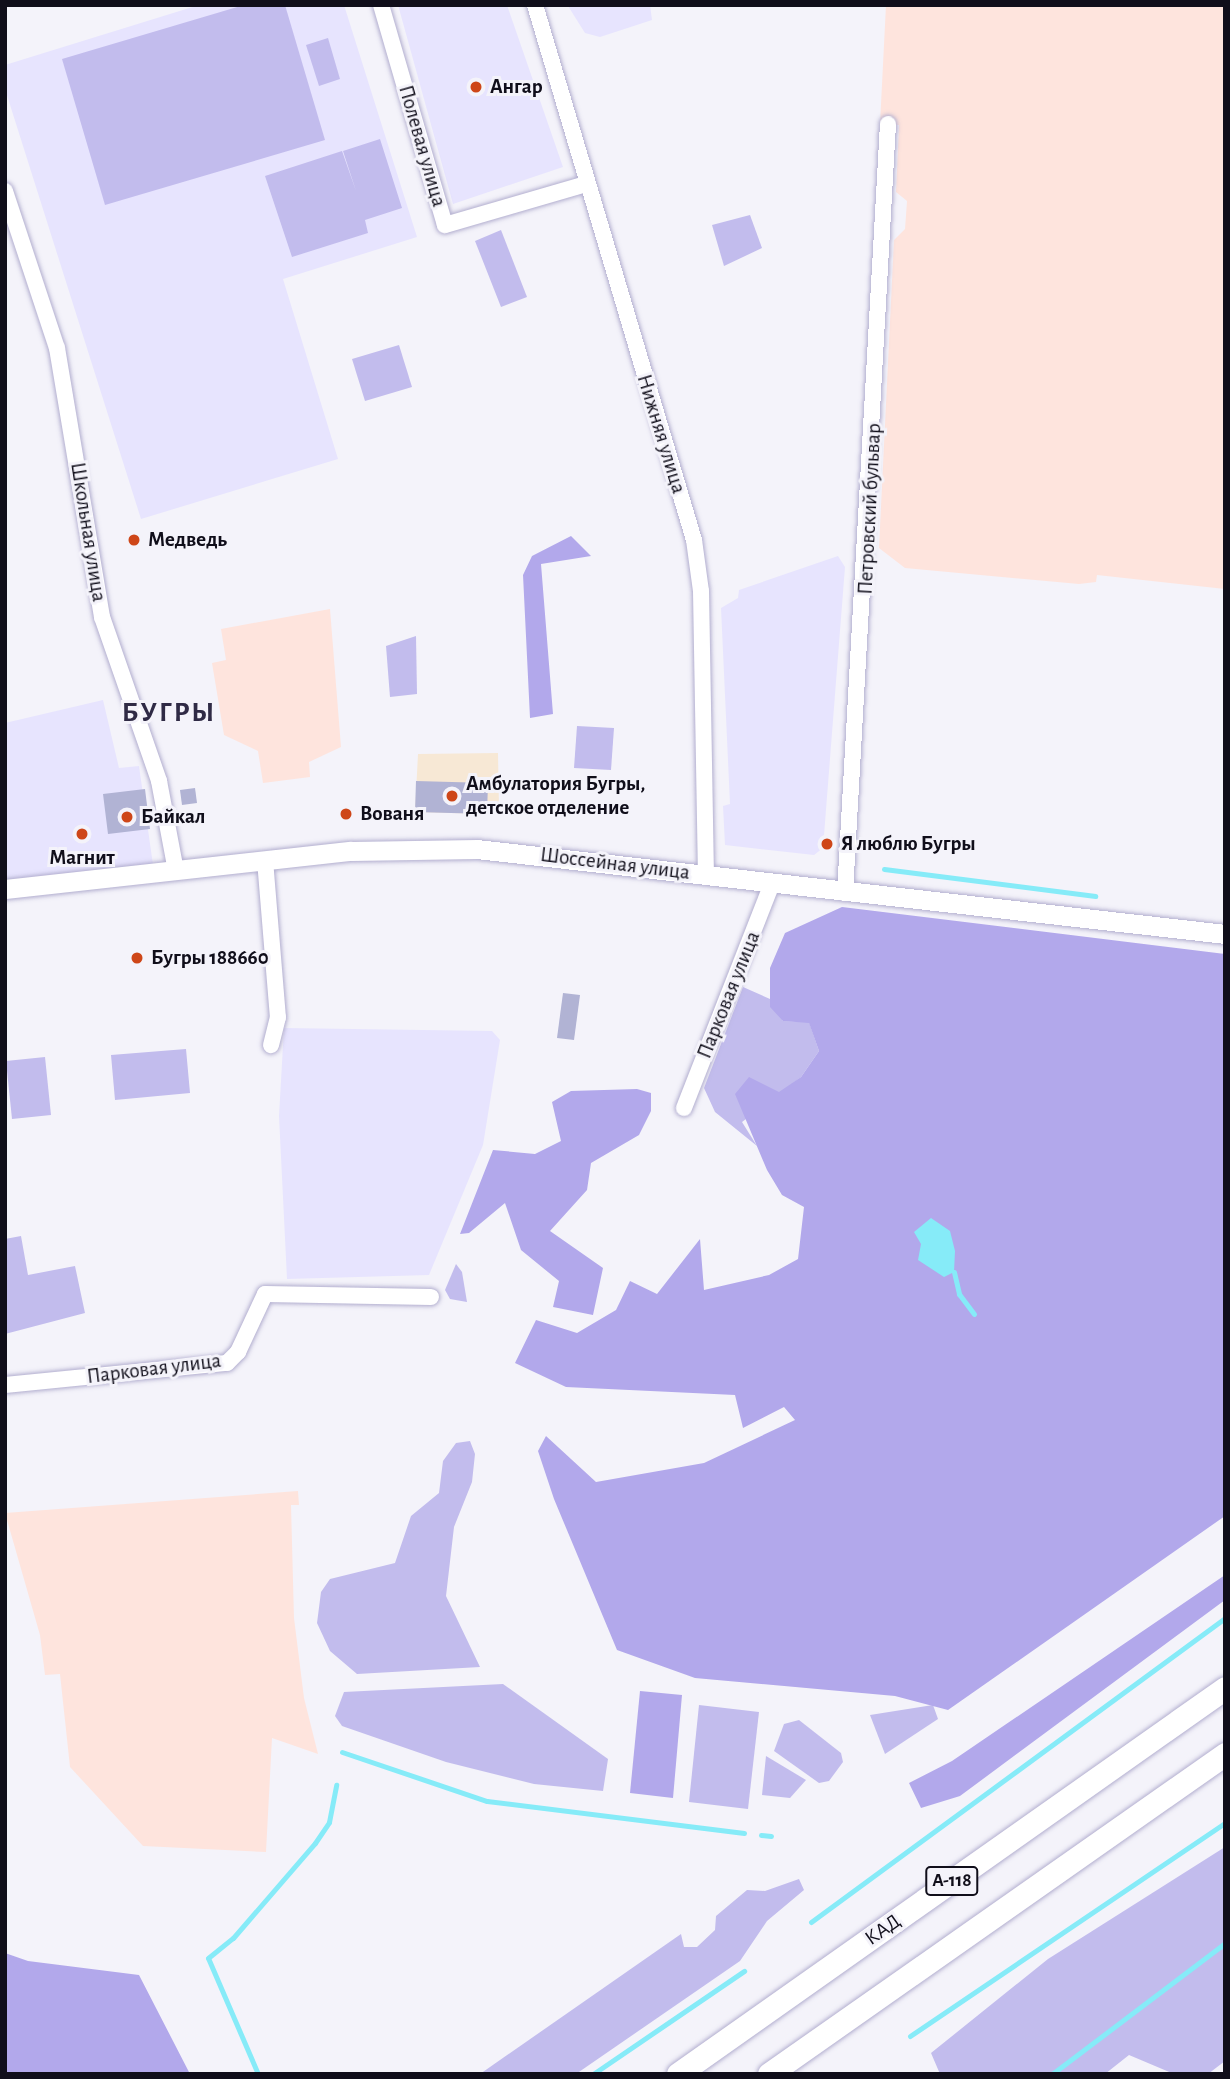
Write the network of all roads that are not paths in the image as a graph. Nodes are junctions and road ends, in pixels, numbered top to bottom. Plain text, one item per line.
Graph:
1 (381, 5) edge
2 (535, 5) edge
3 (888, 124) dead end
4 (586, 184) junction
5 (5, 191) edge
6 (265, 860) junction
7 (176, 871) junction
8 (706, 875) junction
9 (772, 883) junction
10 (5, 889) edge
11 (845, 893) junction
12 (1225, 934) edge
13 (271, 1045) dead end
14 (684, 1108) dead end
15 (430, 1297) dead end
16 (5, 1385) edge
17 (1225, 1688) edge
18 (1225, 1754) edge
19 (678, 2074) edge
20 (769, 2074) edge

1 - 4 street, Полевая улица
2 - 4 street, Нижняя улица
3 - 11 street, Петровский бульвар
4 - 8 street, Нижняя улица
5 - 7 street, Школьная улица
6 - 7 main road, Шоссейная улица
6 - 8 main road, Шоссейная улица
6 - 13 street
7 - 10 main road, Шоссейная улица
8 - 9 main road, Шоссейная улица
9 - 11 main road, Шоссейная улица
9 - 14 street, Парковая улица
11 - 12 main road, Шоссейная улица
15 - 16 street, Парковая улица
17 - 19 highway, КАД / А-118
18 - 20 highway, А-118

